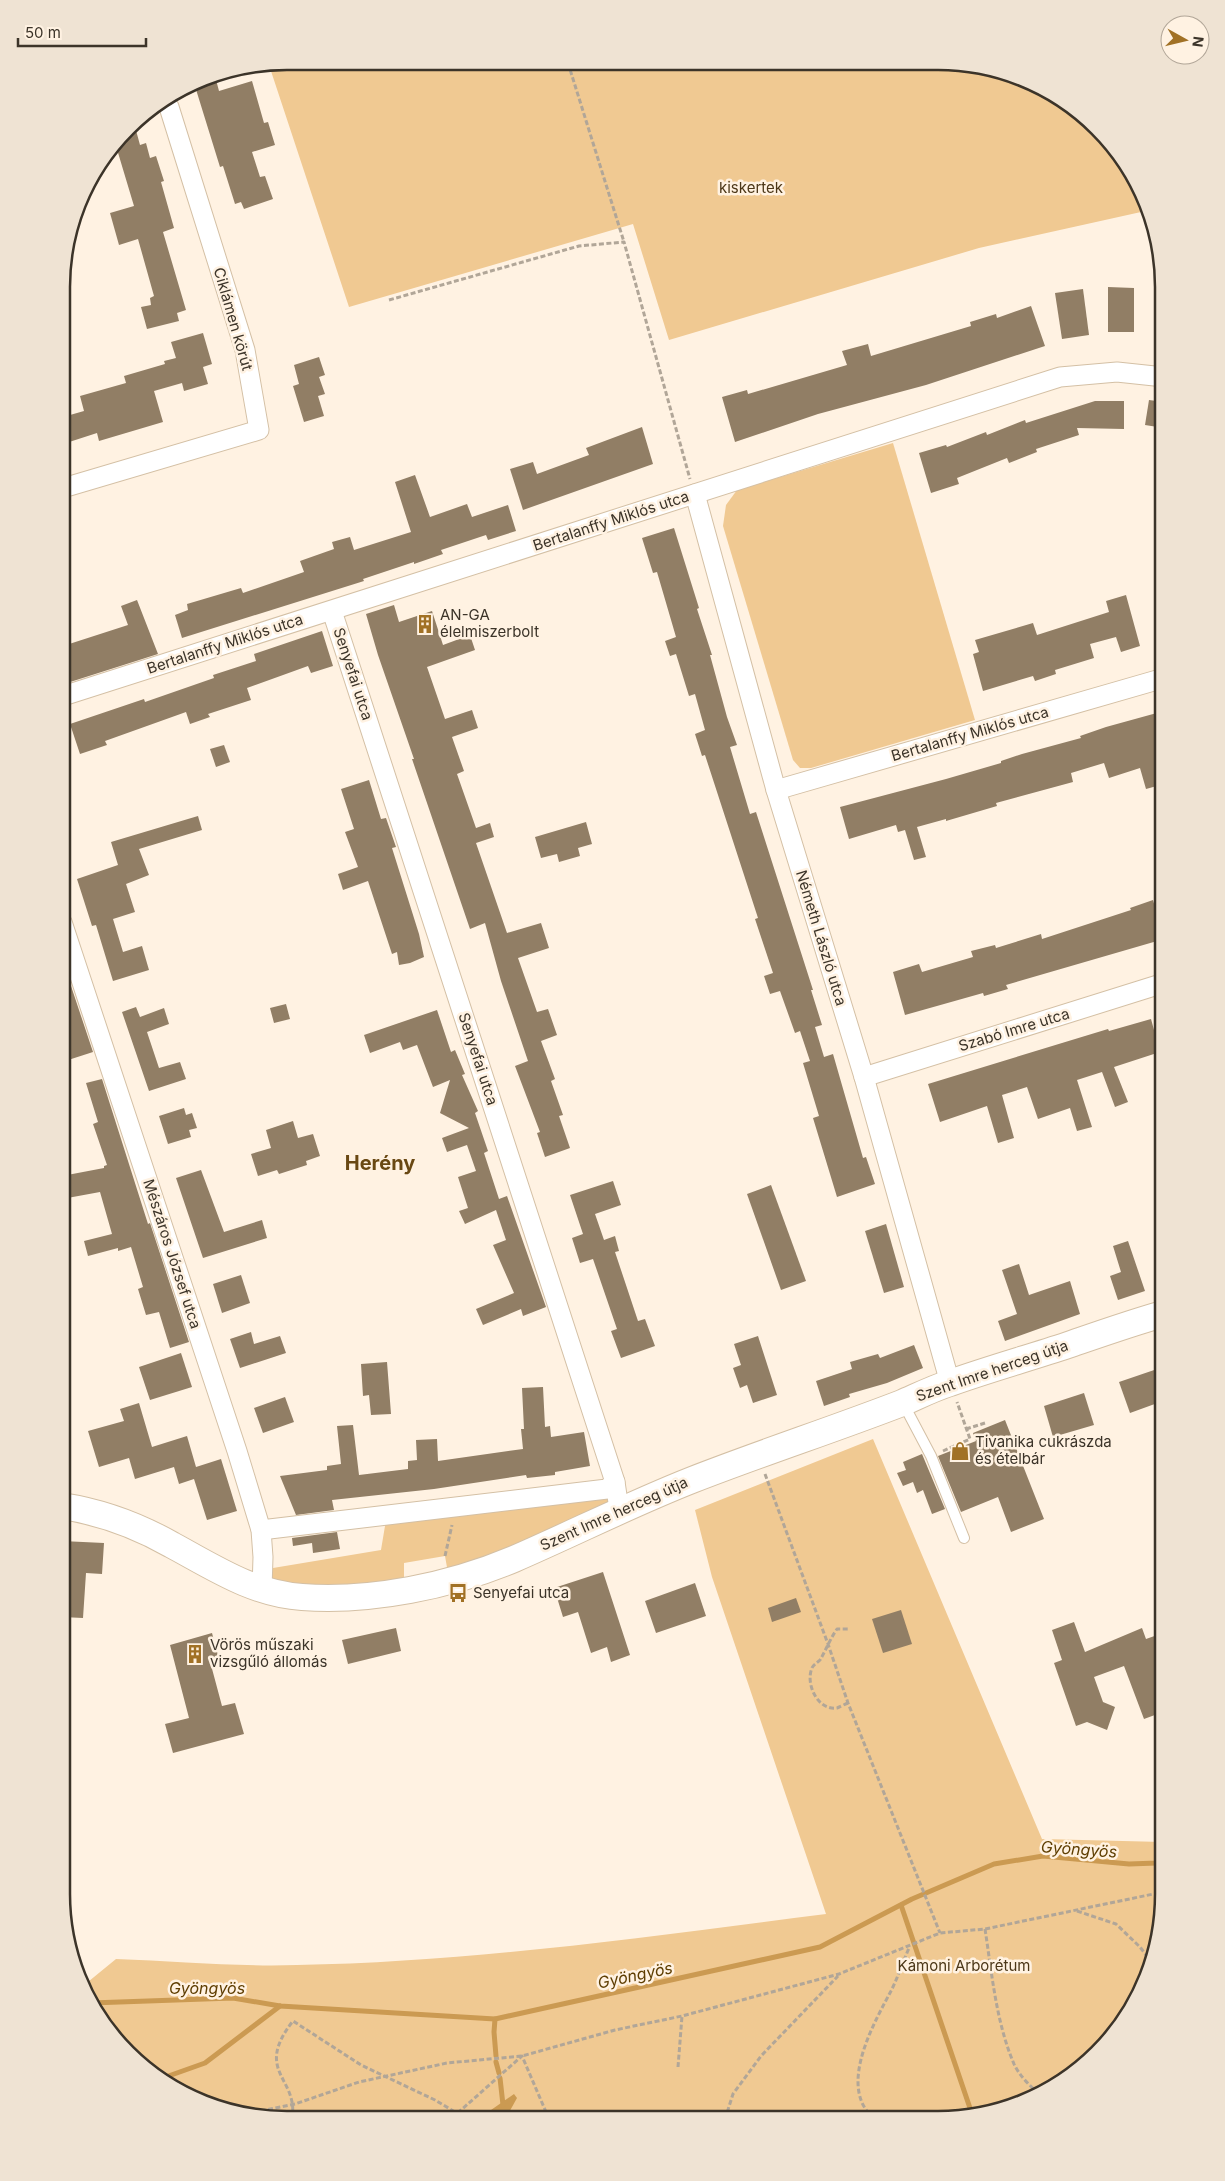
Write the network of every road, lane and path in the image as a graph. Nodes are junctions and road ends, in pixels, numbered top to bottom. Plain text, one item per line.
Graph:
1 (570, 70) edge
2 (168, 106) edge
3 (624, 242) junction
4 (388, 300) dead end
5 (1155, 375) edge
6 (70, 486) edge
7 (694, 494) junction
8 (332, 610) junction
9 (1155, 681) edge
10 (70, 694) edge
11 (776, 790) junction
12 (70, 946) edge
13 (1155, 986) edge
14 (864, 1077) junction
15 (1155, 1316) edge
16 (950, 1383) junction
17 (902, 1402) junction
18 (986, 1423) dead end
19 (966, 1429) junction
20 (931, 1456) junction
21 (769, 1481) dead end
22 (615, 1482) junction
23 (70, 1507) edge
24 (456, 1507) junction
25 (619, 1510) junction
26 (261, 1530) junction
27 (964, 1538) dead end
28 (445, 1556) dead end
29 (262, 1589) junction
30 (849, 1629) dead end
31 (828, 1644) junction
32 (848, 1702) junction
33 (1155, 1894) edge
34 (1077, 1910) junction
35 (984, 1929) junction
36 (940, 1933) junction
37 (909, 1947) junction
38 (1146, 1955) edge
39 (839, 1974) junction
40 (682, 2016) junction
41 (522, 2056) junction
42 (678, 2067) dead end
43 (387, 2077) junction
44 (1034, 2089) edge
45 (295, 2104) junction
46 (271, 2111) edge
47 (294, 2111) edge
48 (452, 2111) edge
49 (460, 2111) edge
50 (546, 2111) edge
51 (728, 2111) edge
52 (867, 2111) edge

1 - 3 path
2 - 6 street, Ciklámen körút
3 - 4 path
3 - 7 path
5 - 7 street, Bertalanffy Miklós utca
7 - 8 street, Bertalanffy Miklós utca
7 - 11 street, Németh László utca
8 - 10 street, Bertalanffy Miklós utca
8 - 22 street, Senyefai utca
9 - 11 street, Bertalanffy Miklós utca
11 - 14 street, Németh László utca
12 - 26 street, Mészáros József utca
13 - 14 street, Szabó Imre utca
14 - 16 street, Németh László utca
15 - 16 main road, Szent Imre herceg útja
16 - 17 main road, Szent Imre herceg útja
16 - 19 path
17 - 20 lane
17 - 25 main road, Szent Imre herceg útja
18 - 19 path
19 - 20 path
20 - 27 lane
21 - 31 path
22 - 24 street, Szent Imre herceg útja
22 - 25 street, Senyefai utca
23 - 29 main road, Szent Imre herceg útja
24 - 26 street, Szent Imre herceg útja
24 - 28 path
25 - 29 main road, Szent Imre herceg útja
26 - 29 street, Mészáros József utca
30 - 31 path
31 - 32 path
31 - 32 path
32 - 36 path
33 - 34 path
34 - 35 path
34 - 38 path
35 - 36 path
35 - 44 path
36 - 37 path
37 - 39 path
37 - 52 path
39 - 40 path
39 - 51 path
40 - 41 path
40 - 42 path
41 - 43 path
41 - 49 path
41 - 50 path
43 - 45 path
43 - 45 path
43 - 48 path
45 - 46 path
45 - 47 path

